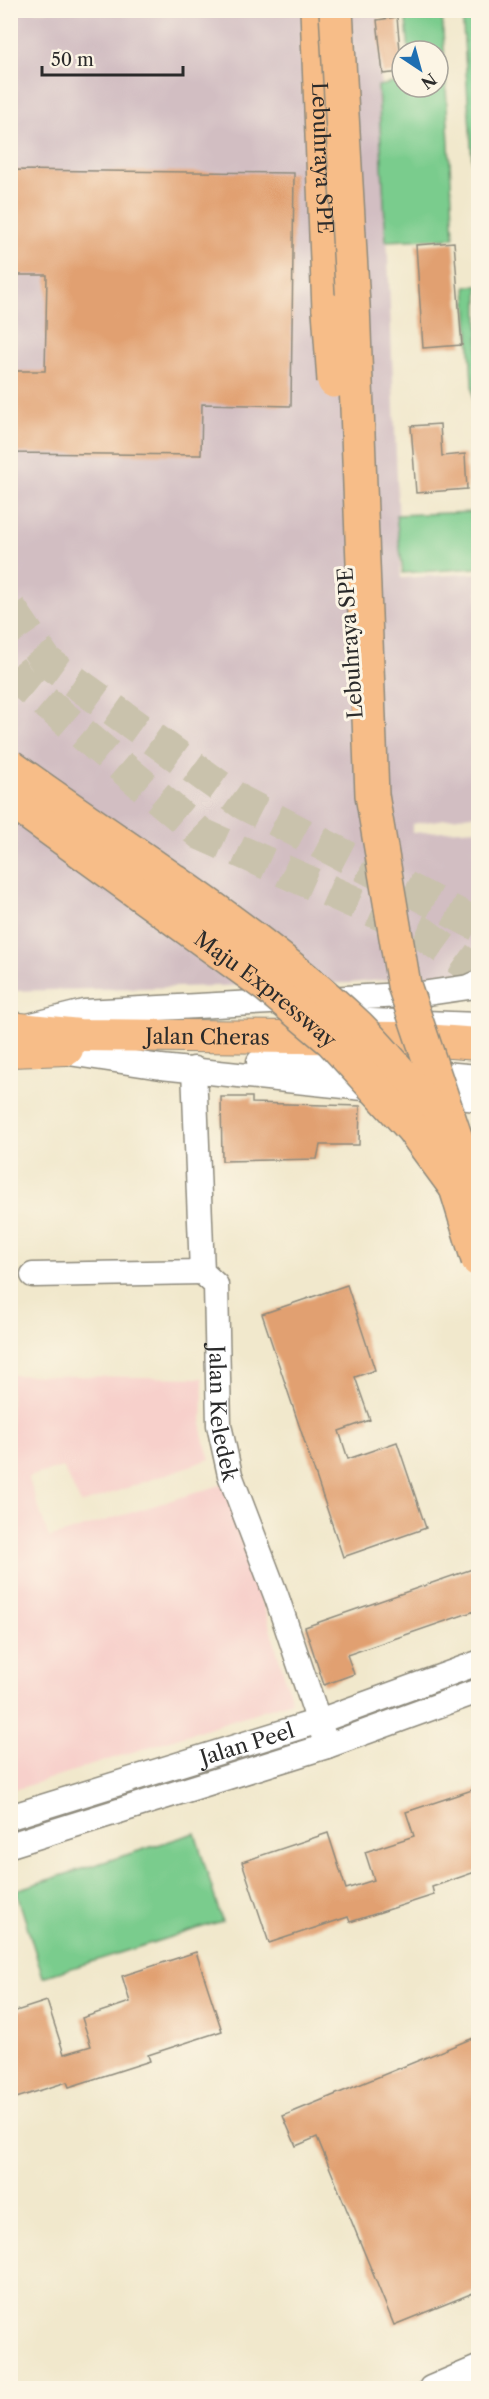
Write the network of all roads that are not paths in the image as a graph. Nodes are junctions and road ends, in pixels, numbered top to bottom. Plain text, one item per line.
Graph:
1 (316, 10) edge
2 (336, 10) edge
3 (10, 766) edge
4 (10, 800) edge
5 (478, 983) edge
6 (478, 1025) edge
7 (14, 1035) edge
8 (478, 1044) edge
9 (43, 1049) junction
10 (478, 1058) edge
11 (194, 1069) junction
12 (478, 1077) edge
13 (478, 1099) edge
14 (478, 1175) edge
15 (478, 1204) edge
16 (478, 1222) edge
17 (478, 1260) edge
18 (202, 1272) junction
19 (33, 1275) dead end
20 (478, 1663) edge
21 (478, 1691) edge
22 (319, 1721) junction
23 (327, 1746) junction
24 (10, 1817) edge
25 (10, 1845) edge
26 (478, 2368) edge
27 (431, 2388) edge

1 - 17 highway, Lebuhraya SPE, bridge
2 - 15 highway, Lebuhraya SPE, bridge
3 - 14 highway, Maju Expressway, bridge
4 - 16 highway, Maju Expressway, bridge
5 - 7 street
6 - 7 street
7 - 8 main road, Jalan Cheras
7 - 9 main road, Jalan Cheras
9 - 10 main road, Jalan Cheras
9 - 11 street
9 - 12 street
11 - 13 street
11 - 18 street, Jalan Keledek
18 - 19 street
18 - 22 street, Jalan Keledek
20 - 22 street, Jalan Peel
21 - 23 street, Jalan Peel
22 - 23 street, Jalan Keledek
22 - 24 street, Jalan Peel
23 - 25 street, Jalan Peel
26 - 27 street

